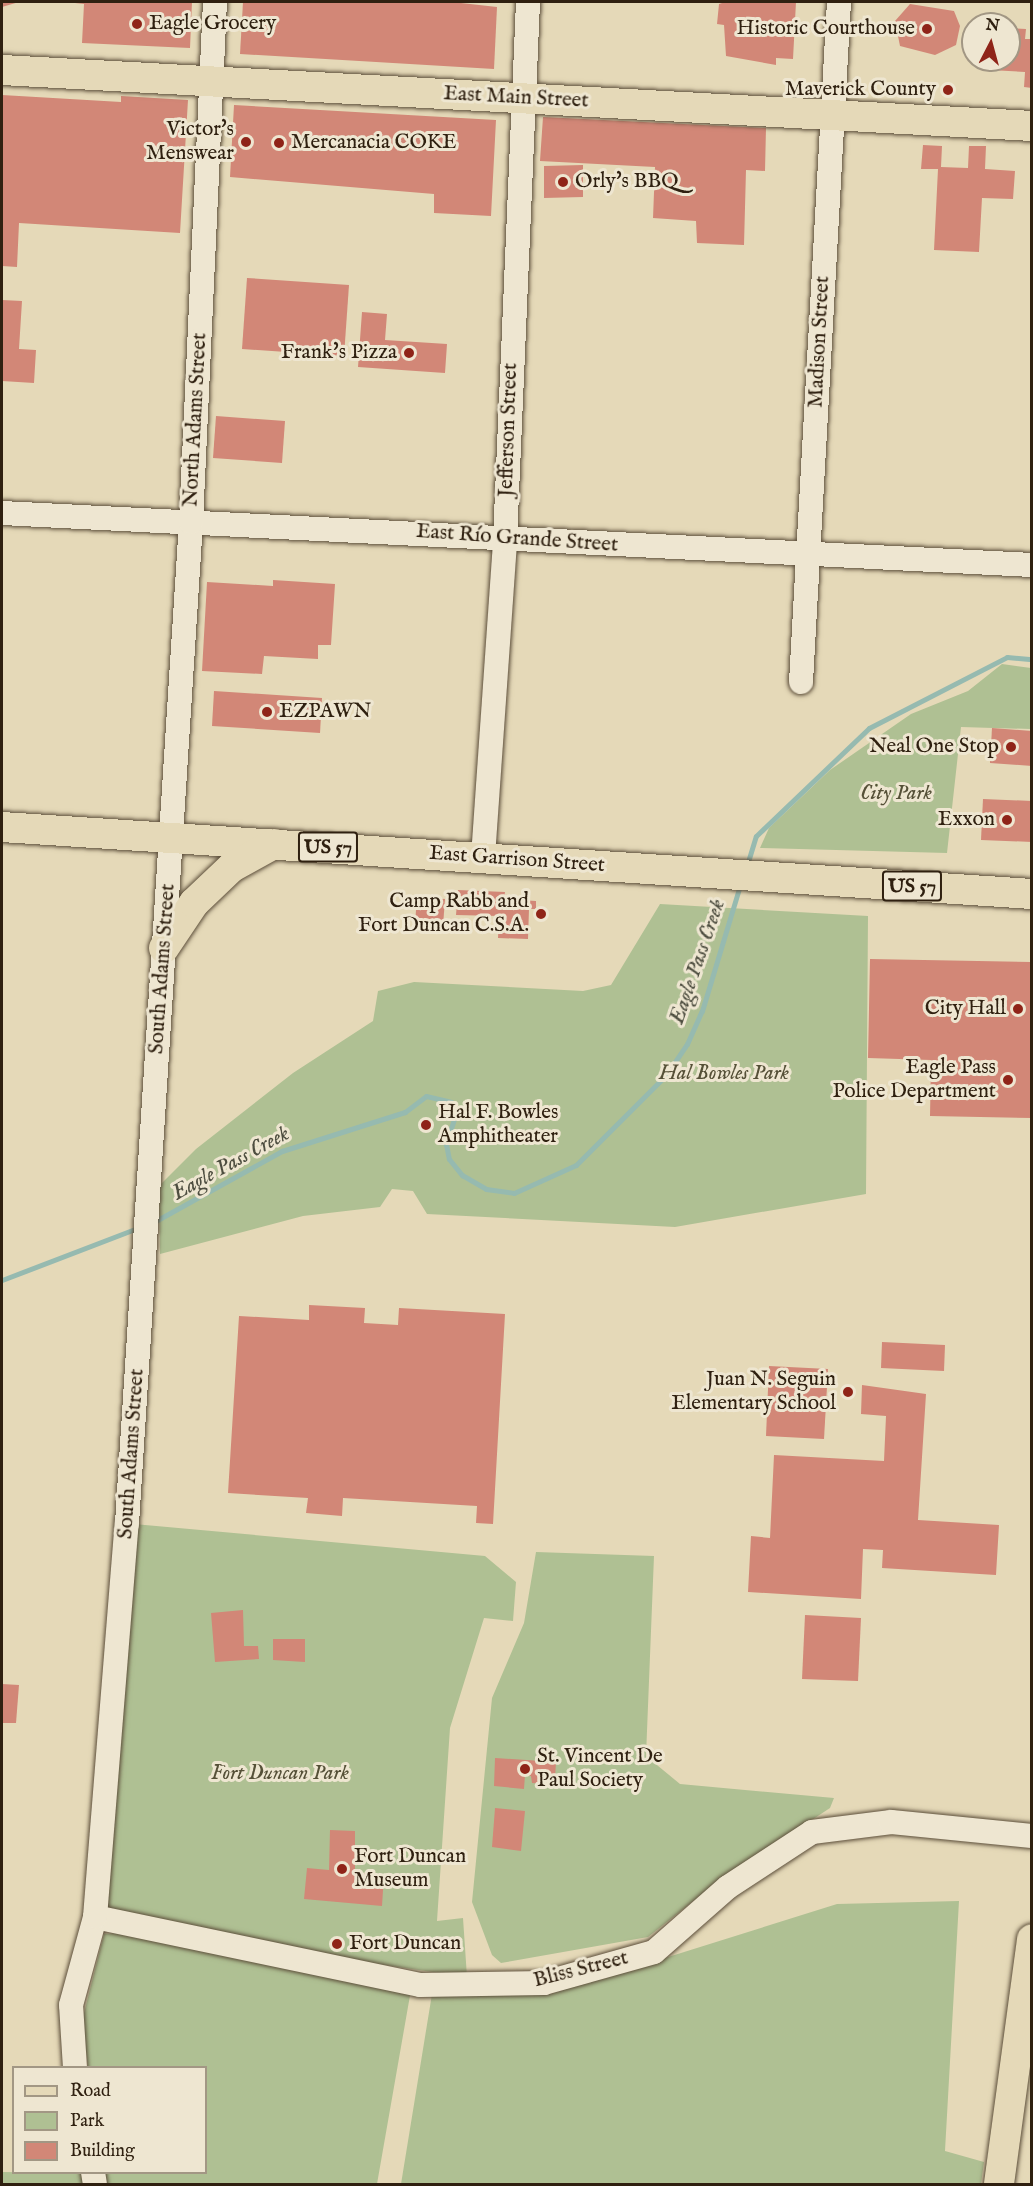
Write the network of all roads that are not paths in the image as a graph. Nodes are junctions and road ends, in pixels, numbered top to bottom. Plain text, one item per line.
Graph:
1 (215, 2) edge
2 (528, 2) edge
3 (839, 2) edge
4 (2, 70) edge
5 (213, 82) junction
6 (522, 99) junction
7 (834, 116) junction
8 (1032, 126) edge
9 (2, 513) edge
10 (191, 522) junction
11 (505, 540) junction
12 (810, 555) junction
13 (1032, 565) edge
14 (801, 682) dead end
15 (2, 827) edge
16 (171, 838) junction
17 (274, 844) junction
18 (483, 857) junction
19 (960, 889) junction
20 (1032, 894) edge
21 (1032, 916) edge
22 (164, 948) junction
23 (1032, 1836) edge
24 (95, 1917) junction
25 (1032, 1939) edge
26 (75, 2066) edge
27 (999, 2184) edge

1 - 5 street, North Adams Street
2 - 6 street, Jefferson Street
3 - 7 street, Madison Street
4 - 5 main road, East Main Street
5 - 6 main road, East Main Street
5 - 10 street, North Adams Street
6 - 7 main road, East Main Street
6 - 11 street, Jefferson Street
7 - 8 main road, East Main Street
7 - 12 street, Madison Street
9 - 10 street, East Río Grande Street
10 - 11 street, East Río Grande Street
10 - 16 street, North Adams Street
11 - 12 street, East Río Grande Street
11 - 18 street, Jefferson Street
12 - 13 street, East Río Grande Street
12 - 14 street, Madison Street
15 - 16 main road, East Garrison Street / US 57
16 - 17 main road, East Garrison Street / US 57
16 - 22 street, South Adams Street
17 - 18 main road, East Garrison Street / US 57
17 - 22 main road
18 - 19 main road, East Garrison Street / US 57
19 - 20 main road, East Garrison Street / US 57
19 - 21 main road
22 - 24 street, South Adams Street
23 - 24 street, Bliss Street
24 - 26 street, South Adams Street
25 - 27 main road

